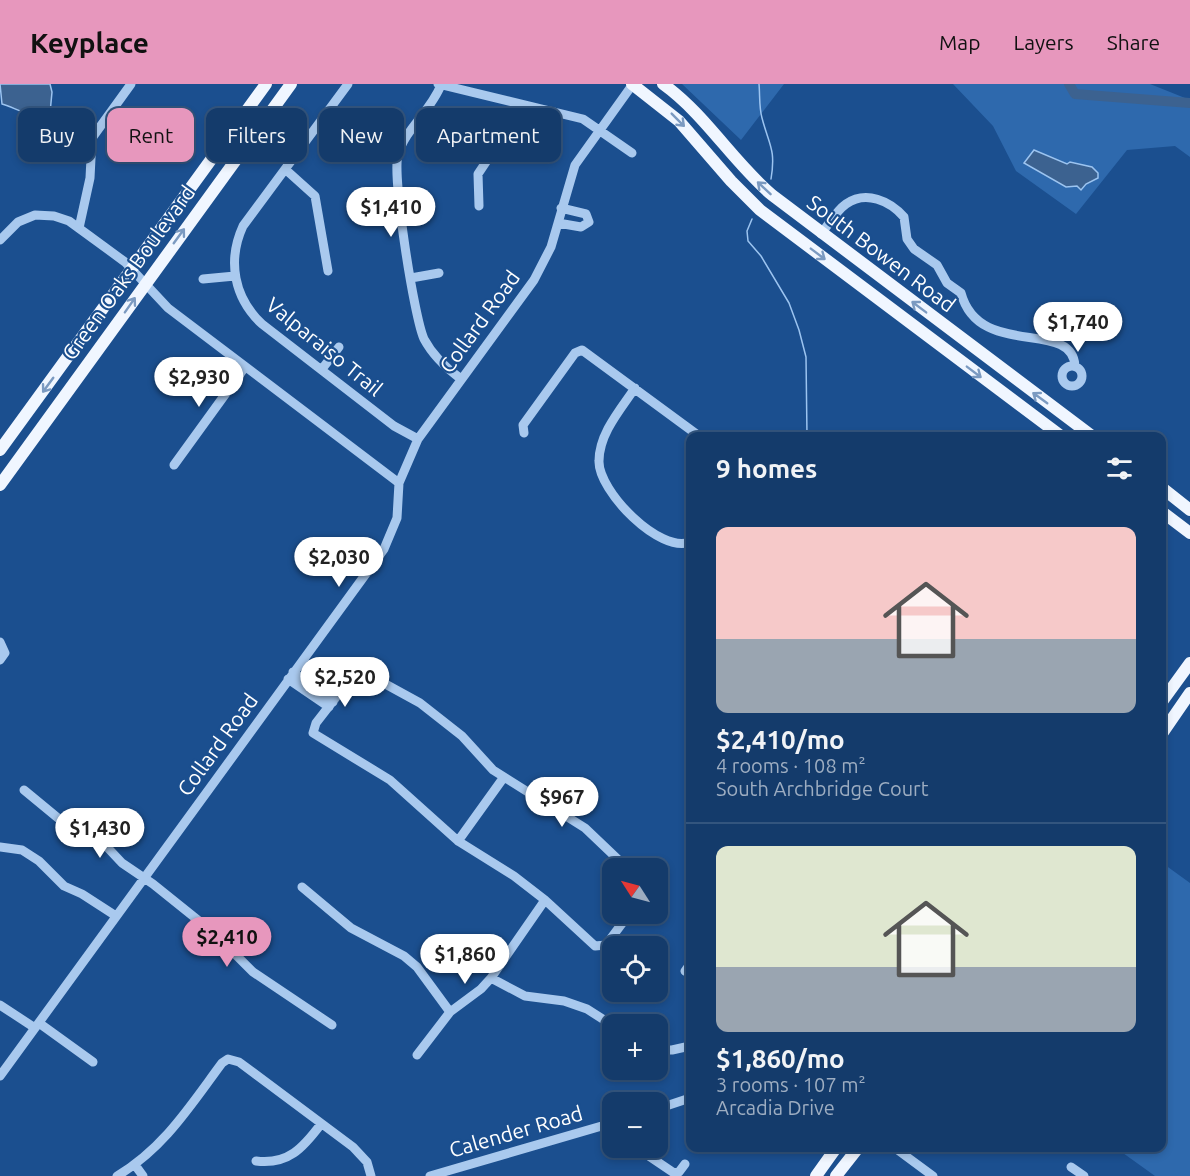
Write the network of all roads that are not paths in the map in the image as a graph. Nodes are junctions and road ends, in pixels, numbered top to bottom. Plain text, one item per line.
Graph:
1 (131, 84) edge
2 (266, 84) edge
3 (291, 84) edge
4 (348, 84) edge
5 (439, 84) edge
6 (632, 84) edge
7 (663, 84) edge
8 (516, 103) junction
9 (599, 128) junction
10 (632, 153) dead end
11 (285, 169) junction
12 (479, 206) dead end
13 (561, 208) junction
14 (558, 223) junction
15 (79, 228) junction
16 (821, 234) junction
17 (0, 240) edge
18 (132, 269) junction
19 (328, 271) dead end
20 (439, 273) dead end
21 (235, 276) junction
22 (411, 278) junction
23 (203, 279) dead end
24 (145, 284) junction
25 (339, 347) dead end
26 (1075, 366) dead end
27 (245, 367) junction
28 (322, 369) junction
29 (461, 379) junction
30 (1016, 380) junction
31 (635, 388) junction
32 (1005, 395) junction
33 (694, 432) edge
34 (1056, 432) edge
35 (1087, 432) edge
36 (524, 433) dead end
37 (418, 439) junction
38 (0, 450) edge
39 (174, 465) dead end
40 (399, 483) junction
41 (0, 485) edge
42 (1166, 491) edge
43 (1190, 510) edge
44 (1166, 515) edge
45 (1190, 533) edge
46 (686, 544) edge
47 (0, 642) edge
48 (0, 660) edge
49 (1190, 663) edge
50 (290, 676) junction
51 (1190, 693) edge
52 (1166, 696) edge
53 (331, 704) junction
54 (1166, 728) edge
55 (504, 777) junction
56 (24, 790) dead end
57 (458, 842) junction
58 (0, 847) edge
59 (616, 858) edge
60 (144, 878) junction
61 (302, 887) dead end
62 (545, 900) junction
63 (116, 916) junction
64 (622, 924) edge
65 (491, 978) junction
66 (0, 1005) edge
67 (450, 1012) junction
68 (602, 1019) edge
69 (37, 1025) junction
70 (332, 1025) dead end
71 (686, 1047) edge
72 (668, 1050) edge
73 (417, 1056) dead end
74 (93, 1062) dead end
75 (0, 1076) edge
76 (686, 1099) edge
77 (668, 1105) edge
78 (321, 1124) junction
79 (602, 1126) edge
80 (833, 1152) edge
81 (855, 1152) edge
82 (900, 1152) edge
83 (652, 1158) edge
84 (256, 1161) dead end
85 (686, 1164) dead end
86 (135, 1165) junction
87 (1071, 1167) dead end
88 (117, 1176) edge
89 (143, 1176) edge
90 (371, 1176) edge
91 (430, 1176) edge
92 (816, 1176) edge
93 (836, 1176) edge
94 (933, 1176) edge
95 (1084, 1176) edge

1 - 15 street
2 - 18 main road
24 -> 3 main road, Green Oaks Boulevard
4 - 11 street, Valparaiso Trail
5 - 8 street
5 - 22 street
6 - 9 street, Collard Road
6 -> 32 main road, South Bowen Road
16 -> 7 main road, South Bowen Road
8 - 9 street
8 - 12 street
9 - 10 street
9 - 13 street, Collard Road
11 - 19 street
11 - 21 street, Valparaiso Trail
13 - 14 street, Collard Road
13 - 14 street
14 - 29 street, Collard Road
15 - 17 street
15 - 18 street
16 - 26 street
30 -> 16 main road, South Bowen Road
18 - 24 street
18 -> 38 main road
20 - 22 street
21 - 23 street
21 - 28 street, Valparaiso Trail
22 - 29 street
24 - 27 street
41 -> 24 main road, Green Oaks Boulevard
25 - 28 street
27 - 39 street
27 - 40 street
28 - 37 street, Valparaiso Trail
29 - 37 street, Collard Road
30 - 32 main road
35 -> 30 main road, South Bowen Road
31 - 33 street
31 - 36 street
31 - 46 street
32 - 34 main road, South Bowen Road
37 - 40 street, Collard Road
40 - 50 street, Collard Road
42 - 43 main road
44 - 45 main road
47 - 48 street
49 - 52 main road
50 - 53 street
50 - 60 street, Collard Road
51 - 54 main road
53 - 55 street
53 - 57 street
55 - 57 street
55 - 59 street
56 - 60 street
57 - 62 street
58 - 63 street
60 - 63 street, Collard Road
60 - 70 street
61 - 67 street
62 - 64 street
62 - 65 street
63 - 69 street, Collard Road
65 - 67 street
65 - 68 street
66 - 69 street
67 - 73 street
69 - 74 street
69 - 75 street, Collard Road
71 - 72 street
76 - 77 street
78 - 84 street
78 - 86 street
78 - 90 street
79 - 91 street, Calender Road
80 - 92 main road
81 - 93 main road
82 - 94 street
83 - 85 street
86 - 88 street
86 - 89 street
87 - 95 street

